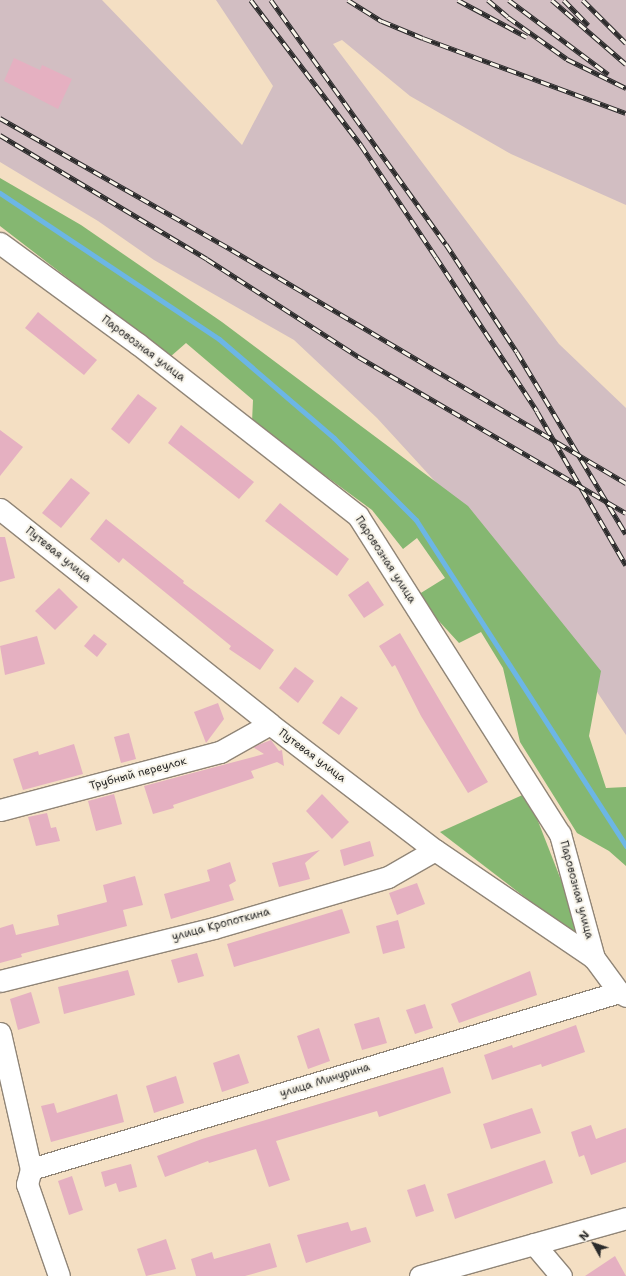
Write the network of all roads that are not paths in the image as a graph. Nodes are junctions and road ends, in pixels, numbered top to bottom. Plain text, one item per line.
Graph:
1 (0, 243) edge
2 (3, 515) edge
3 (270, 724) junction
4 (0, 810) edge
5 (435, 850) junction
6 (594, 958) junction
7 (0, 980) edge
8 (623, 994) edge
9 (0, 1033) edge
10 (31, 1169) junction
11 (626, 1218) edge
12 (534, 1244) junction
13 (59, 1276) edge
14 (420, 1276) edge
15 (561, 1276) edge

1 - 6 street, Паровозная улица
2 - 3 street, Путевая улица
3 - 4 street, Трубный переулок
3 - 5 street, Путевая улица
5 - 6 street, Путевая улица
5 - 7 street, улица Кропоткина
6 - 8 street, Путевая улица
8 - 10 street, улица Мичурина
9 - 10 street
10 - 13 street
11 - 12 street
12 - 14 street
12 - 15 street

